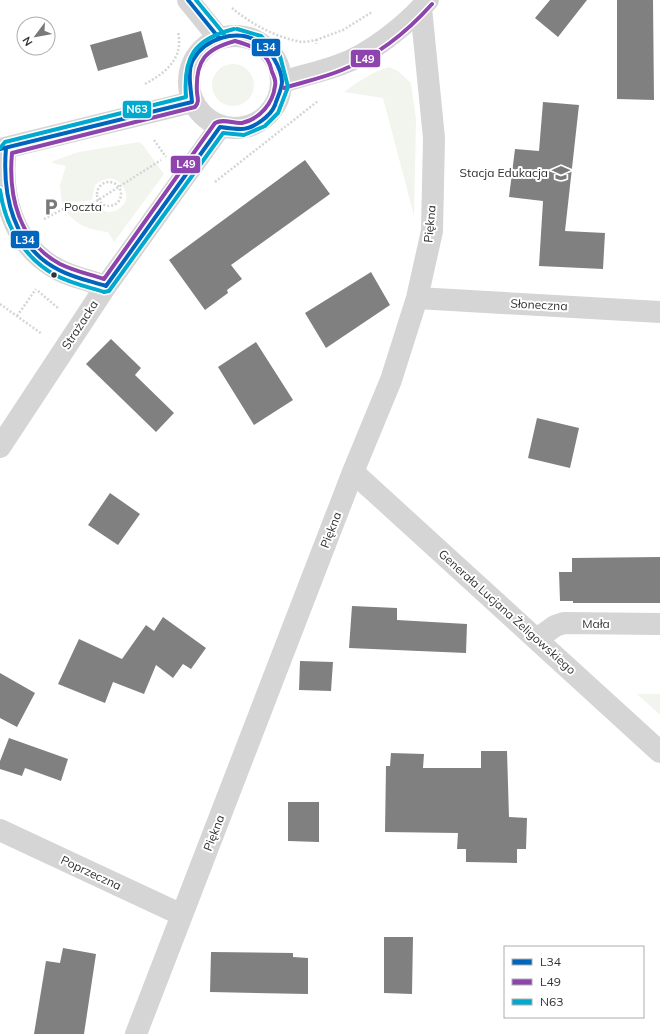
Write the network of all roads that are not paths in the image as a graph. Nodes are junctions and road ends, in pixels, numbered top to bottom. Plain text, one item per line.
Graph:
1 (188, 0) edge
2 (425, 4) edge
3 (219, 38) junction
4 (282, 82) junction
5 (192, 102) junction
6 (220, 127) junction
7 (3, 148) edge
8 (106, 286) junction
9 (417, 298) junction
10 (660, 312) edge
11 (0, 447) edge
12 (353, 472) junction
13 (660, 624) edge
14 (537, 639) junction
15 (660, 752) edge
16 (0, 830) edge
17 (182, 915) junction
18 (136, 1034) edge

1 - 3 street
2 - 4 street
2 - 9 street, Piękna
3 - 4 street
3 - 5 street
4 - 6 street
5 - 6 street
5 - 7 street
6 - 8 street, Strażacka
7 - 8 street
8 - 11 street, Strażacka
9 - 10 street, Słoneczna
9 - 12 street, Piękna
12 - 14 street, Generała Lucjana Żeligowskiego
12 - 17 street, Piękna
13 - 14 street, Mała
14 - 15 street, Generała Lucjana Żeligowskiego
16 - 17 street, Poprzeczna
17 - 18 street, Piękna

